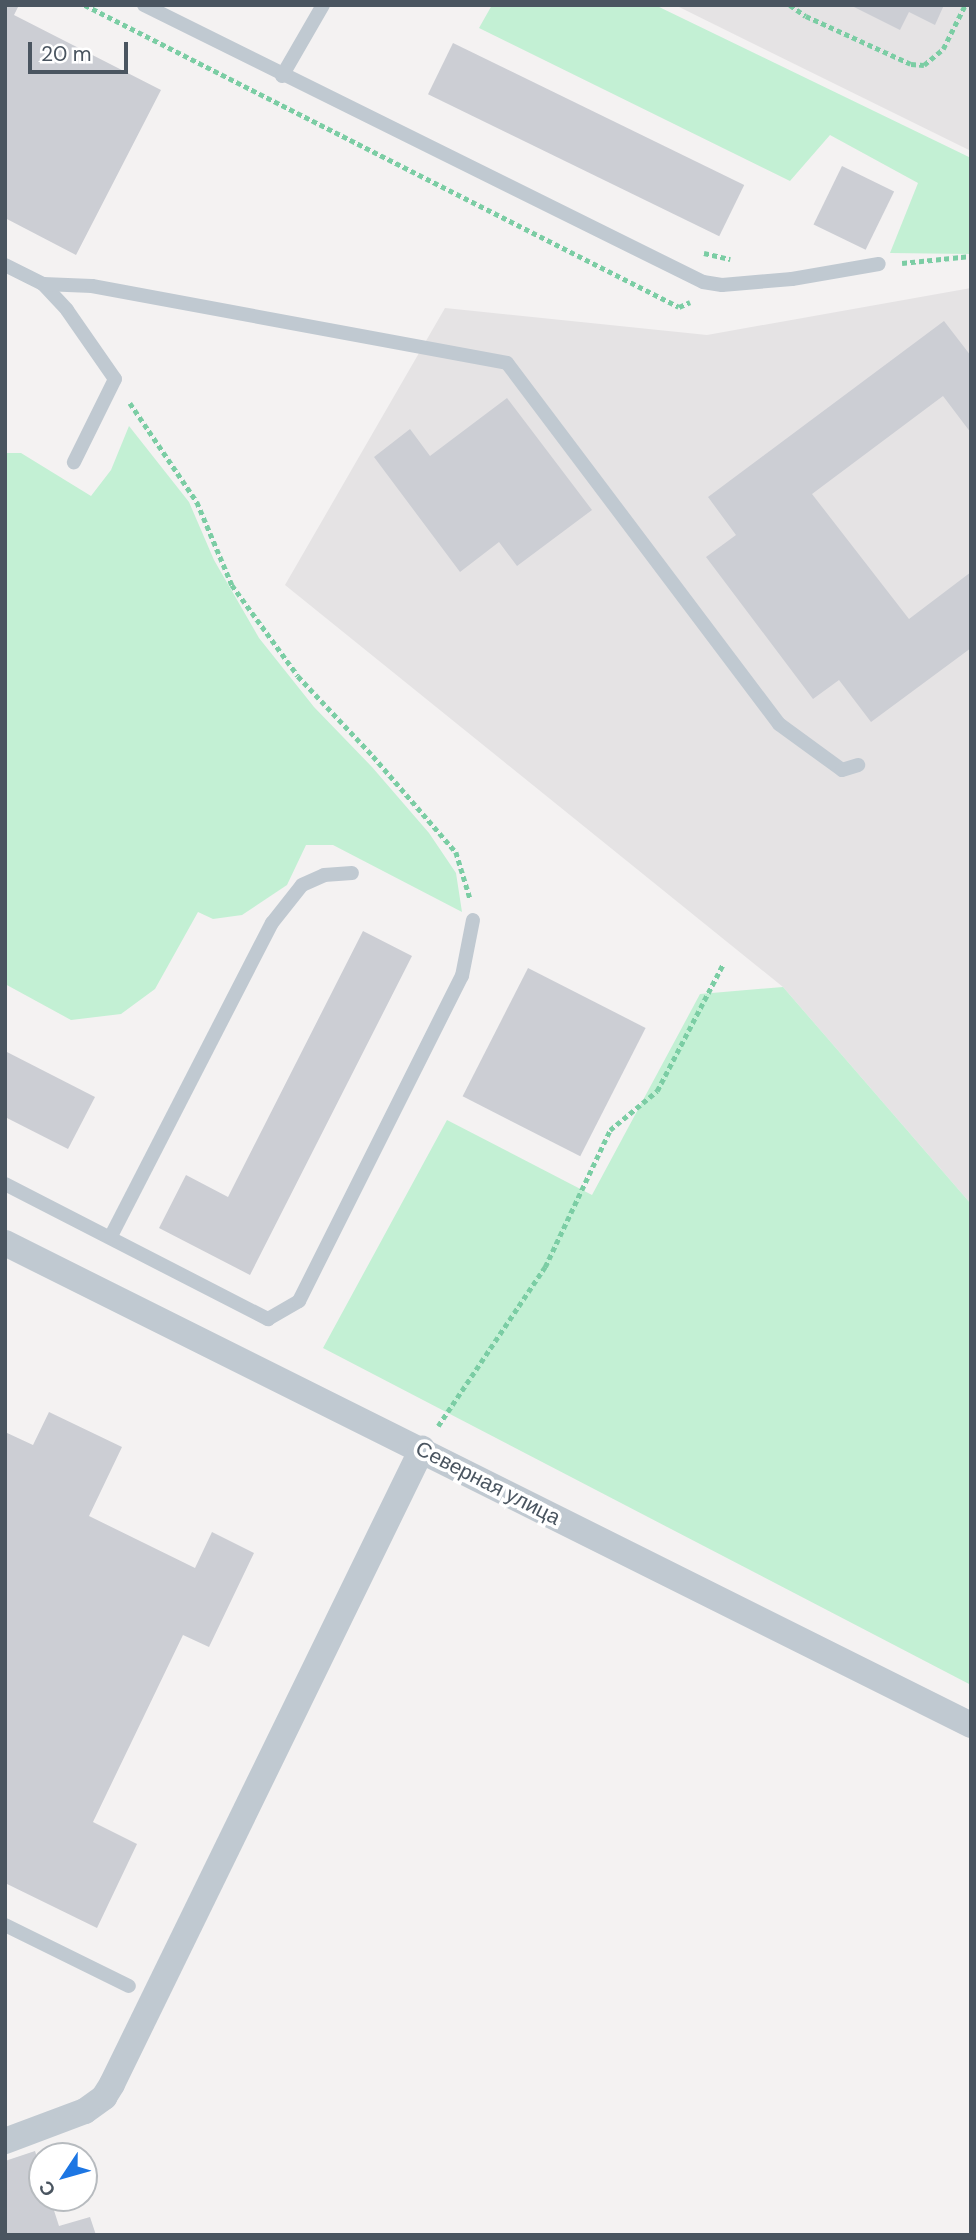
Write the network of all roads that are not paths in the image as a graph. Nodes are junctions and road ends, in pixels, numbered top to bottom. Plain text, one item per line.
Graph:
1 (144, 5) edge
2 (323, 5) edge
3 (282, 76) junction
4 (880, 264) road end
5 (5, 265) edge
6 (43, 284) junction
7 (74, 462) dead end
8 (858, 765) dead end
9 (352, 873) dead end
10 (473, 920) road end
11 (5, 1184) edge
12 (111, 1236) junction
13 (5, 1243) edge
14 (422, 1450) junction
15 (971, 1724) edge
16 (5, 1925) edge
17 (129, 1986) dead end
18 (5, 2141) edge

1 - 3 lane
2 - 3 lane
3 - 4 lane
5 - 6 lane
6 - 7 lane
6 - 8 lane
9 - 12 lane
10 - 12 lane
11 - 12 lane
13 - 14 street, Северная улица
14 - 15 street, Северная улица
14 - 18 street
16 - 17 lane

